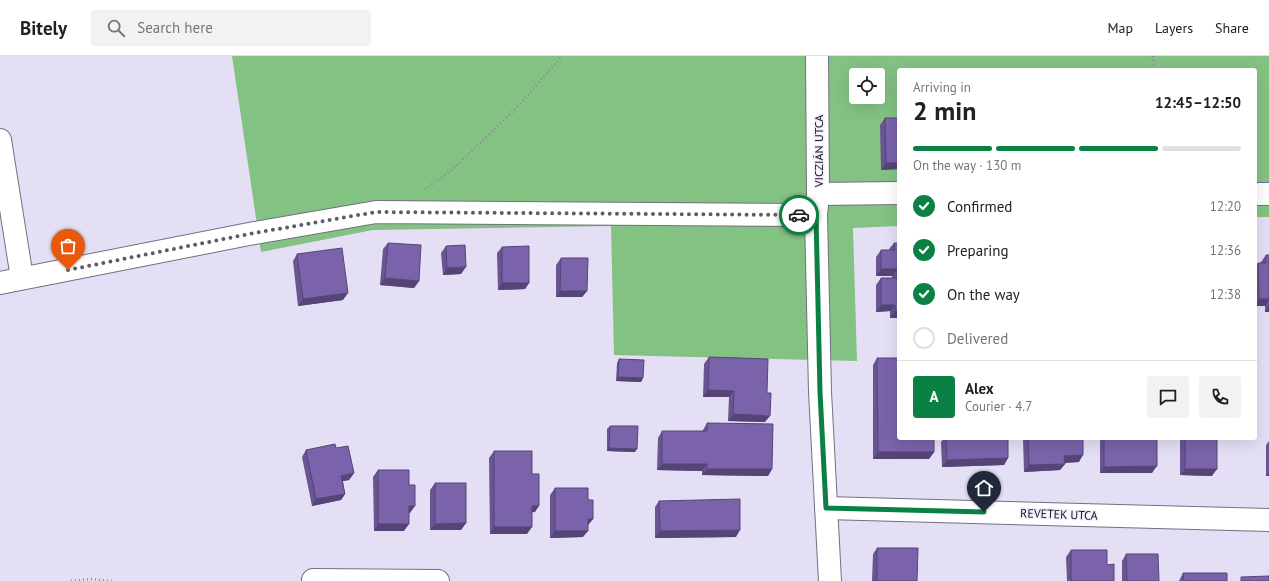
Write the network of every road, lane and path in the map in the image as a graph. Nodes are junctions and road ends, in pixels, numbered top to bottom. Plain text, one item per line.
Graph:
1 (562, 56) edge
2 (817, 56) edge
3 (1153, 56) edge
4 (1155, 68) edge
5 (0, 140) edge
6 (421, 191) dead end
7 (897, 193) edge
8 (1257, 194) edge
9 (1269, 194) edge
10 (817, 205) junction
11 (22, 278) junction
12 (0, 283) edge
13 (826, 508) junction
14 (1269, 520) edge
15 (313, 580) edge
16 (71, 581) edge
17 (112, 581) edge
18 (438, 581) edge
19 (830, 581) edge

1 - 6 path
2 - 10 street, VICZIÁN UTCA
3 - 4 path
5 - 11 street
7 - 10 street
8 - 9 street
10 - 11 street
10 - 13 street, VICZIÁN UTCA
11 - 12 street
13 - 14 street, REVETEK UTCA
13 - 19 street, VICZIÁN UTCA
15 - 18 street
16 - 17 path

